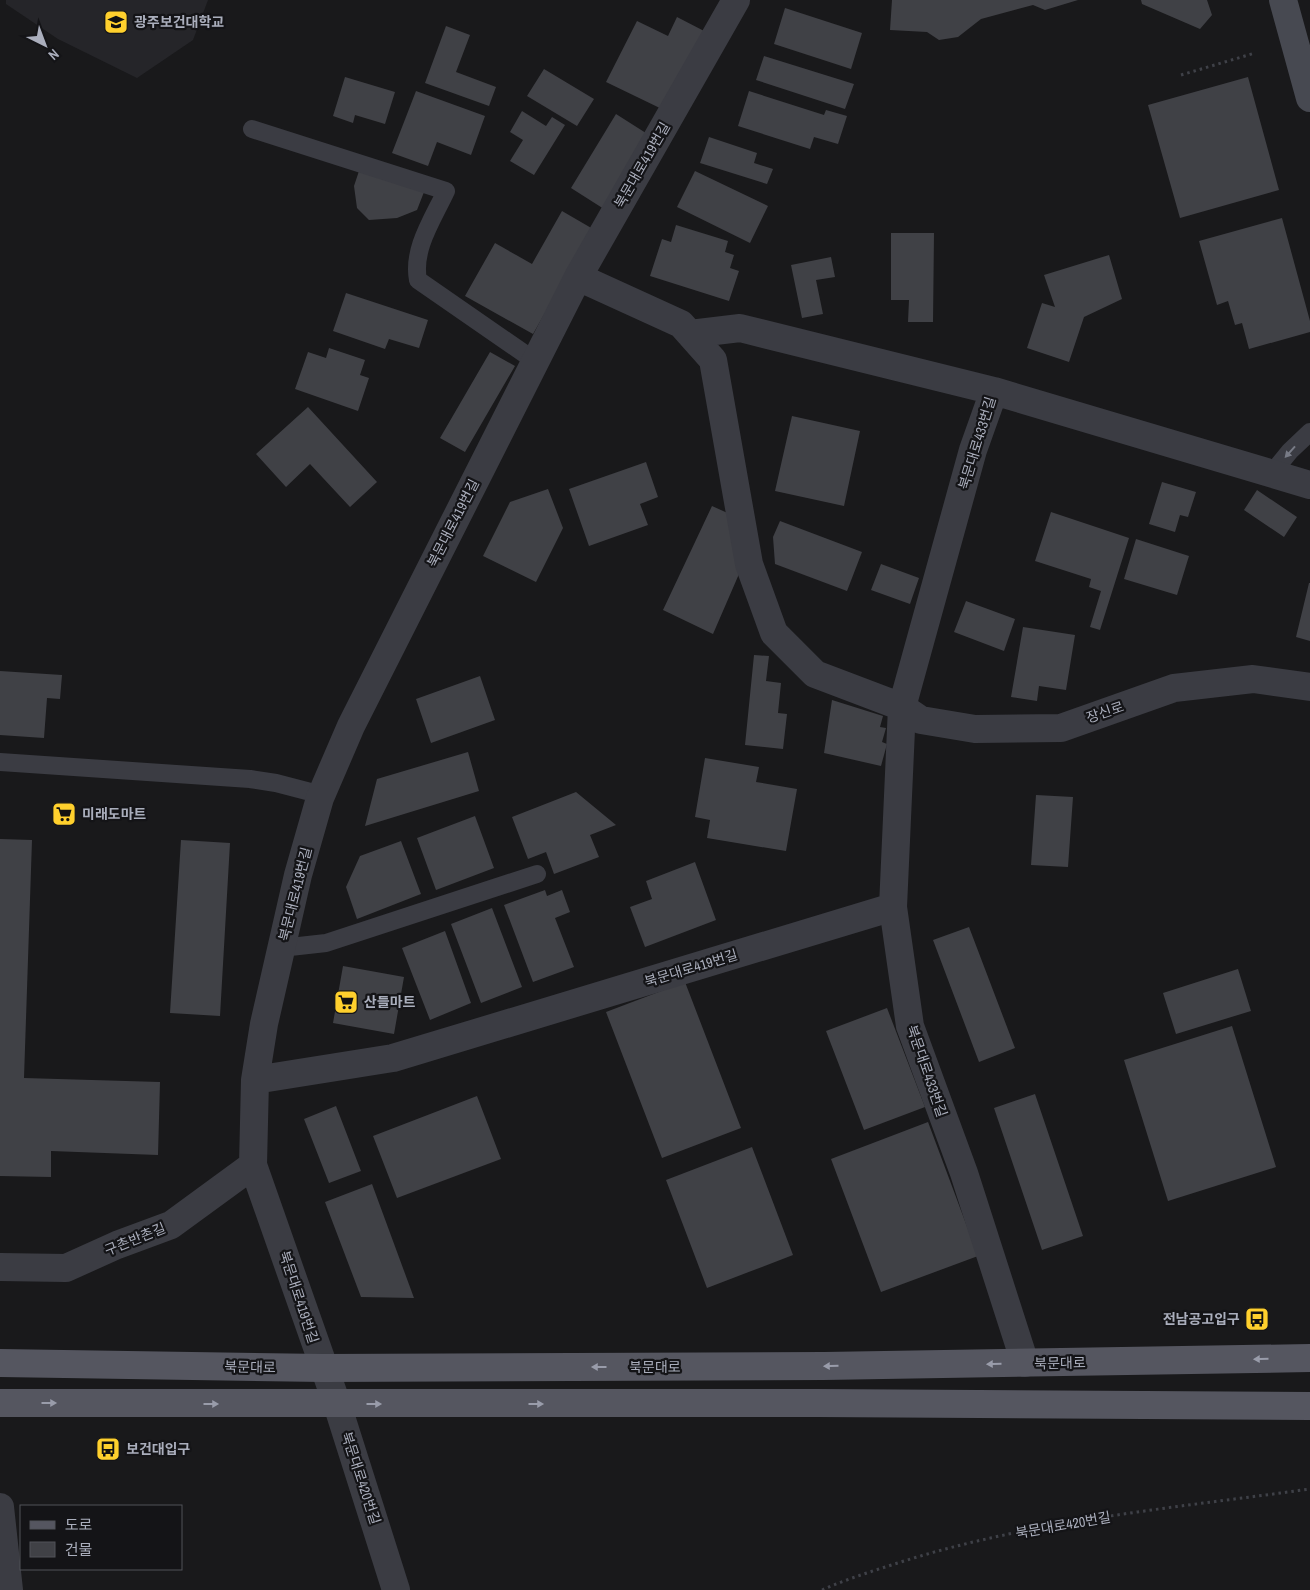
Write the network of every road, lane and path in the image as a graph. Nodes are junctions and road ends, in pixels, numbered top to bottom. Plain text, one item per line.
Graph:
1 (736, 0) edge
2 (1283, 0) edge
3 (1254, 53) dead end
4 (1181, 76) dead end
5 (1310, 98) edge
6 (252, 130) dead end
7 (578, 277) junction
8 (690, 334) junction
9 (535, 361) junction
10 (994, 391) junction
11 (1310, 432) edge
12 (1272, 474) junction
13 (1310, 484) edge
14 (1310, 687) edge
15 (902, 707) junction
16 (0, 762) edge
17 (322, 795) junction
18 (537, 874) dead end
19 (893, 907) junction
20 (281, 948) junction
21 (255, 1080) junction
22 (254, 1165) junction
23 (0, 1267) edge
24 (1310, 1358) edge
25 (0, 1363) edge
26 (1025, 1363) junction
27 (323, 1368) junction
28 (0, 1403) edge
29 (337, 1404) junction
30 (1310, 1406) edge
31 (1310, 1489) edge
32 (0, 1507) edge
33 (9, 1590) edge
34 (396, 1590) edge
35 (822, 1590) edge

1 - 7 street, 북문대로419번길
2 - 5 main road
3 - 4 path
6 - 9 lane
7 - 8 street
7 - 9 street, 북문대로419번길
8 - 10 street, 북문대로433번길
8 - 15 street
9 - 17 street, 북문대로419번길
10 - 12 street
10 - 15 street, 북문대로433번길
11 -> 12 lane
12 - 13 street
14 - 15 street, 장신로
15 - 19 street, 북문대로433번길
16 - 17 lane
17 - 20 street, 북문대로419번길
18 - 20 lane
19 - 21 street, 북문대로419번길
19 - 26 street, 북문대로433번길
20 - 21 street, 북문대로419번길
21 - 22 street, 북문대로419번길
22 - 23 street, 구촌반촌길
22 - 27 street, 북문대로419번길
24 -> 26 main road, 북문대로
25 - 27 main road, 북문대로
26 -> 27 main road, 북문대로
27 - 29 street, 북문대로420번길
28 -> 29 main road
29 -> 30 main road
29 - 34 street, 북문대로420번길
31 - 35 path, 북문대로420번길
32 - 33 street

